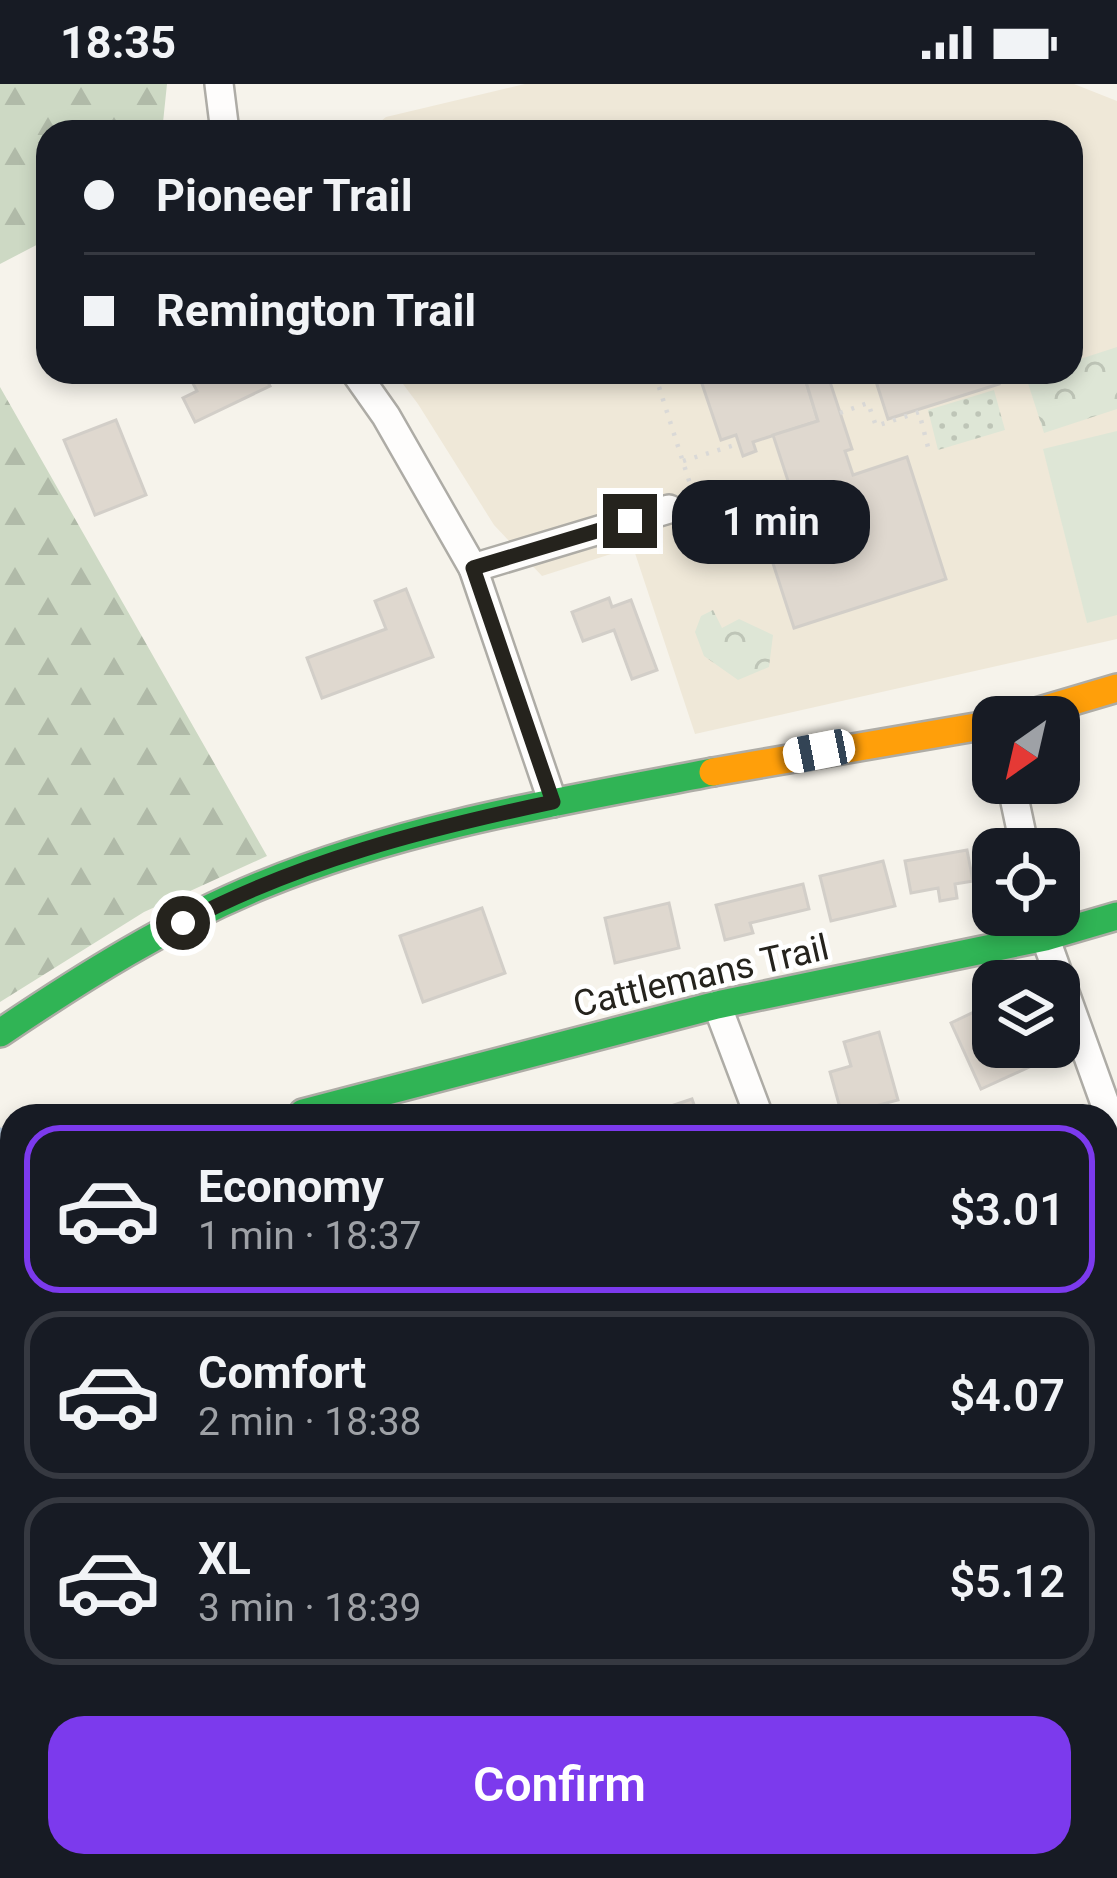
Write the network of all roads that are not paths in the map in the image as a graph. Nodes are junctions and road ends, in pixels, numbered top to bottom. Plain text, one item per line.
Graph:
1 (219, 84) edge
2 (224, 120) edge
3 (363, 384) edge
4 (669, 509) dead end
5 (473, 568) junction
6 (1117, 688) edge
7 (1080, 699) edge
8 (972, 727) edge
9 (553, 802) junction
10 (1117, 916) edge
11 (1080, 921) edge
12 (1001, 936) edge
13 (1046, 936) edge
14 (717, 1005) junction
15 (0, 1033) edge
16 (338, 1104) edge
17 (754, 1104) edge
18 (1105, 1104) edge

1 - 2 street
3 - 5 street
4 - 5 street
5 - 9 street
6 - 7 main road
8 - 9 main road
9 - 15 main road
10 - 11 main road, Cattlemans Trail
12 - 14 main road, Cattlemans Trail
13 - 18 street
14 - 16 main road, Cattlemans Trail
14 - 17 street

